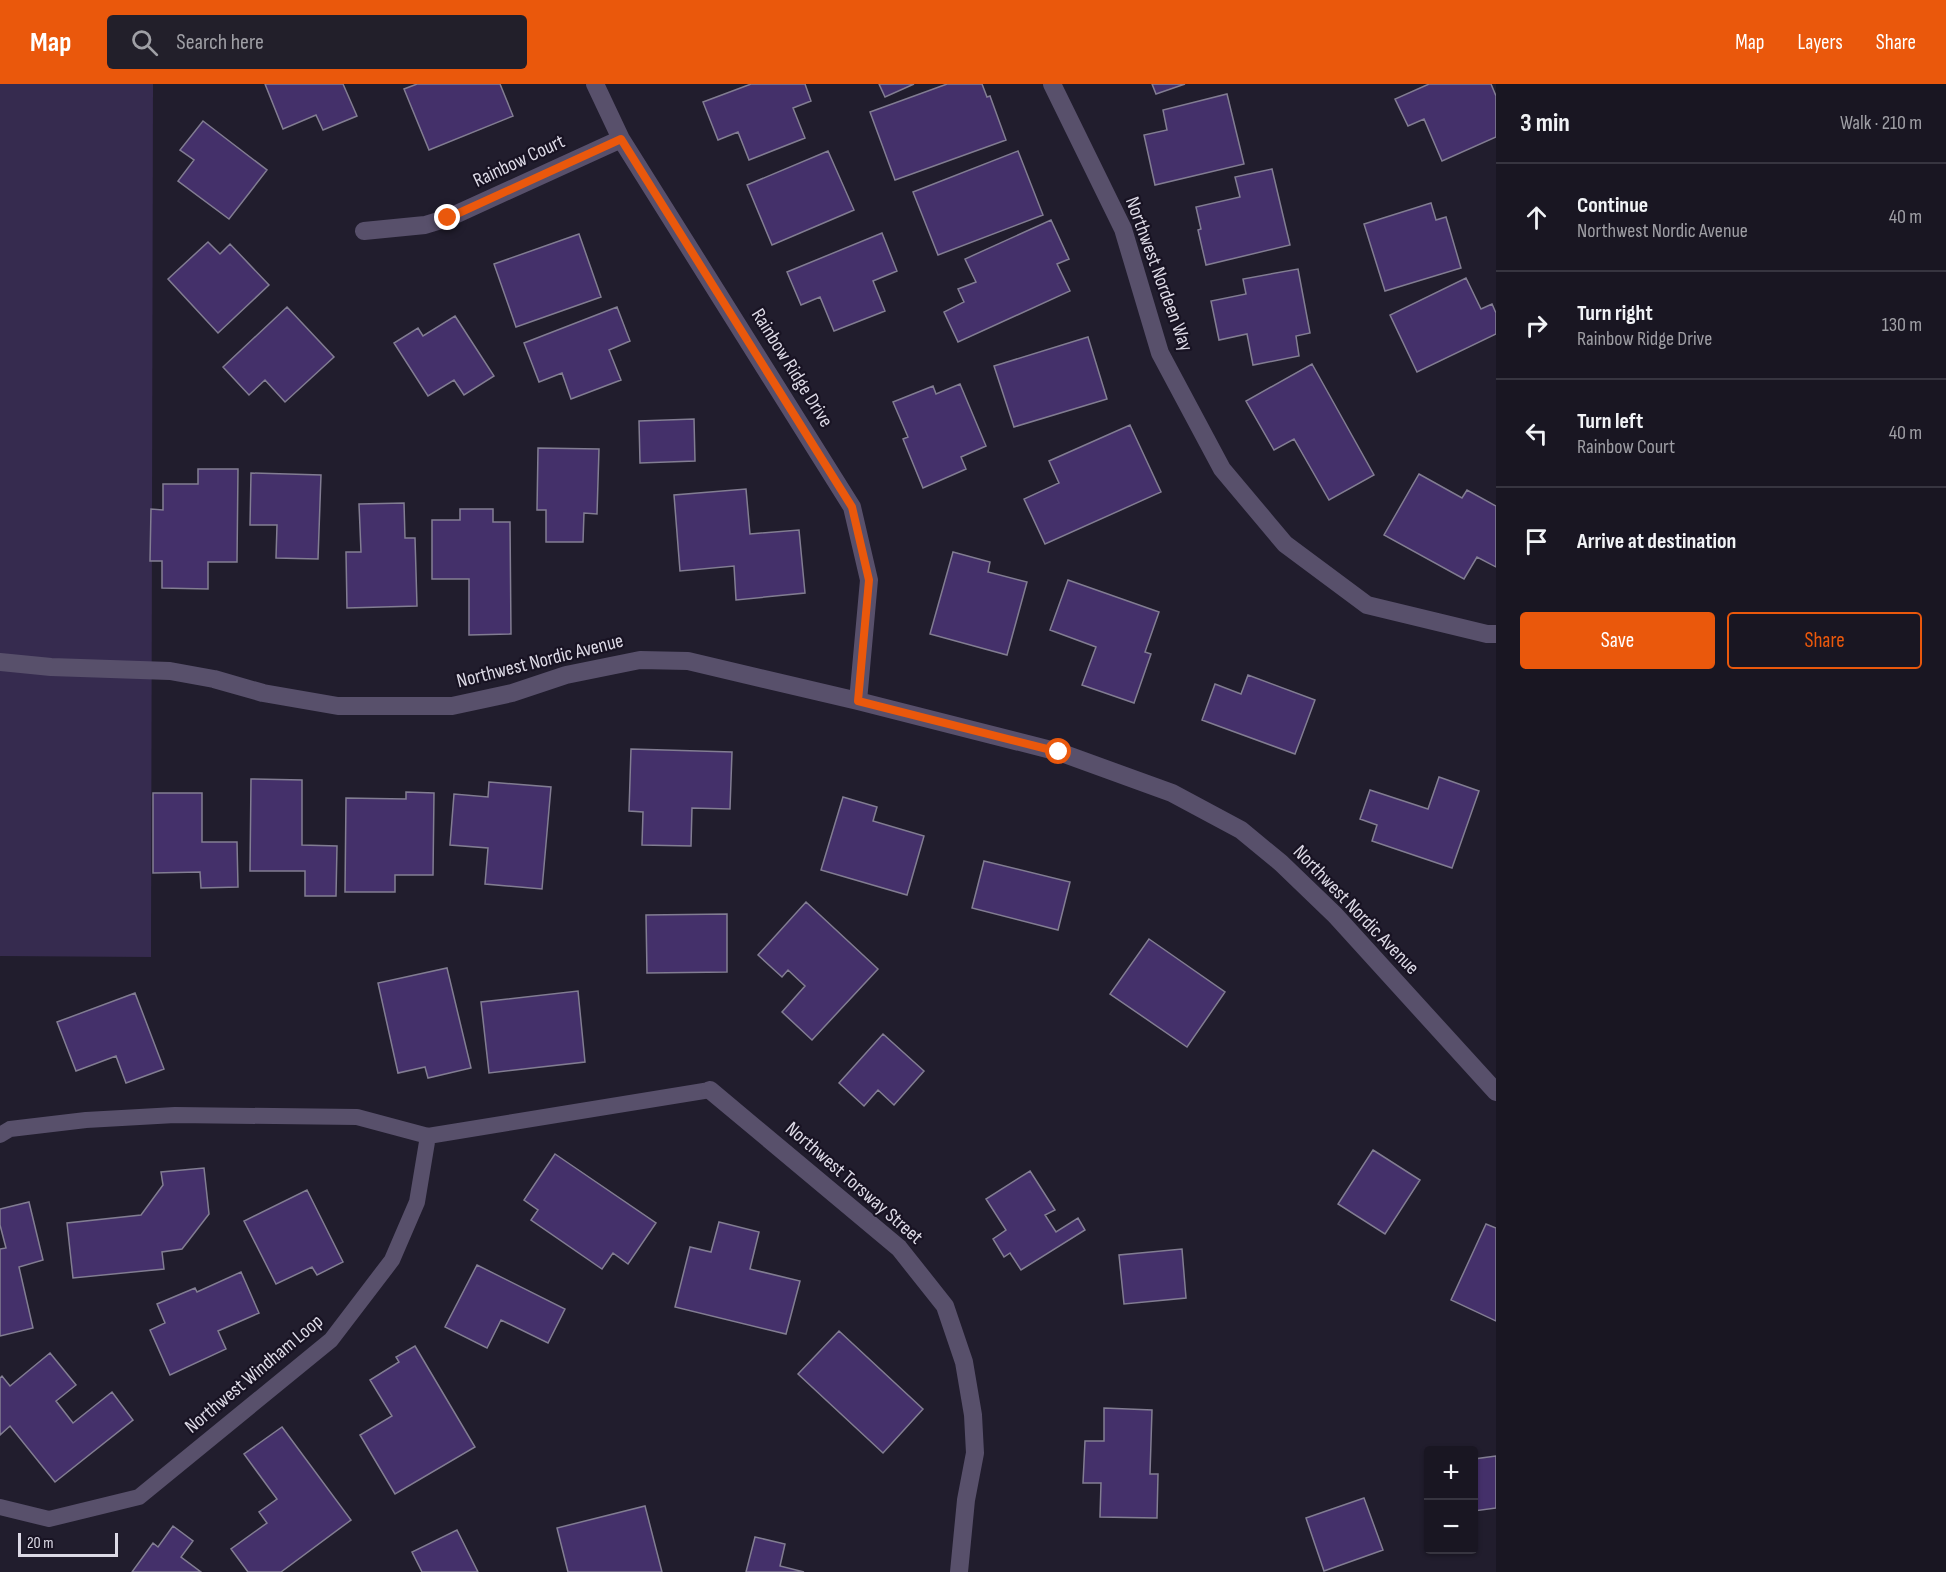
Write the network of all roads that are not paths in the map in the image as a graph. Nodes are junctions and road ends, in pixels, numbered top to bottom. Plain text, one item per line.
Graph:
1 (596, 84) edge
2 (1052, 84) edge
3 (621, 139) junction
4 (364, 231) dead end
5 (1496, 633) edge
6 (0, 662) edge
7 (858, 701) junction
8 (710, 1090) joint
9 (1496, 1092) edge
10 (0, 1135) edge
11 (428, 1136) junction
12 (0, 1507) edge
13 (959, 1572) edge

1 - 3 street, Rainbow Ridge Drive
2 - 5 street, Northwest Nordeen Way
3 - 4 street, Rainbow Court
3 - 7 street, Rainbow Ridge Drive
6 - 7 street, Northwest Nordic Avenue
7 - 9 street, Northwest Nordic Avenue
8 - 11 lane
8 - 13 street, Northwest Torsway Street
10 - 11 lane
11 - 12 lane, Northwest Windham Loop

